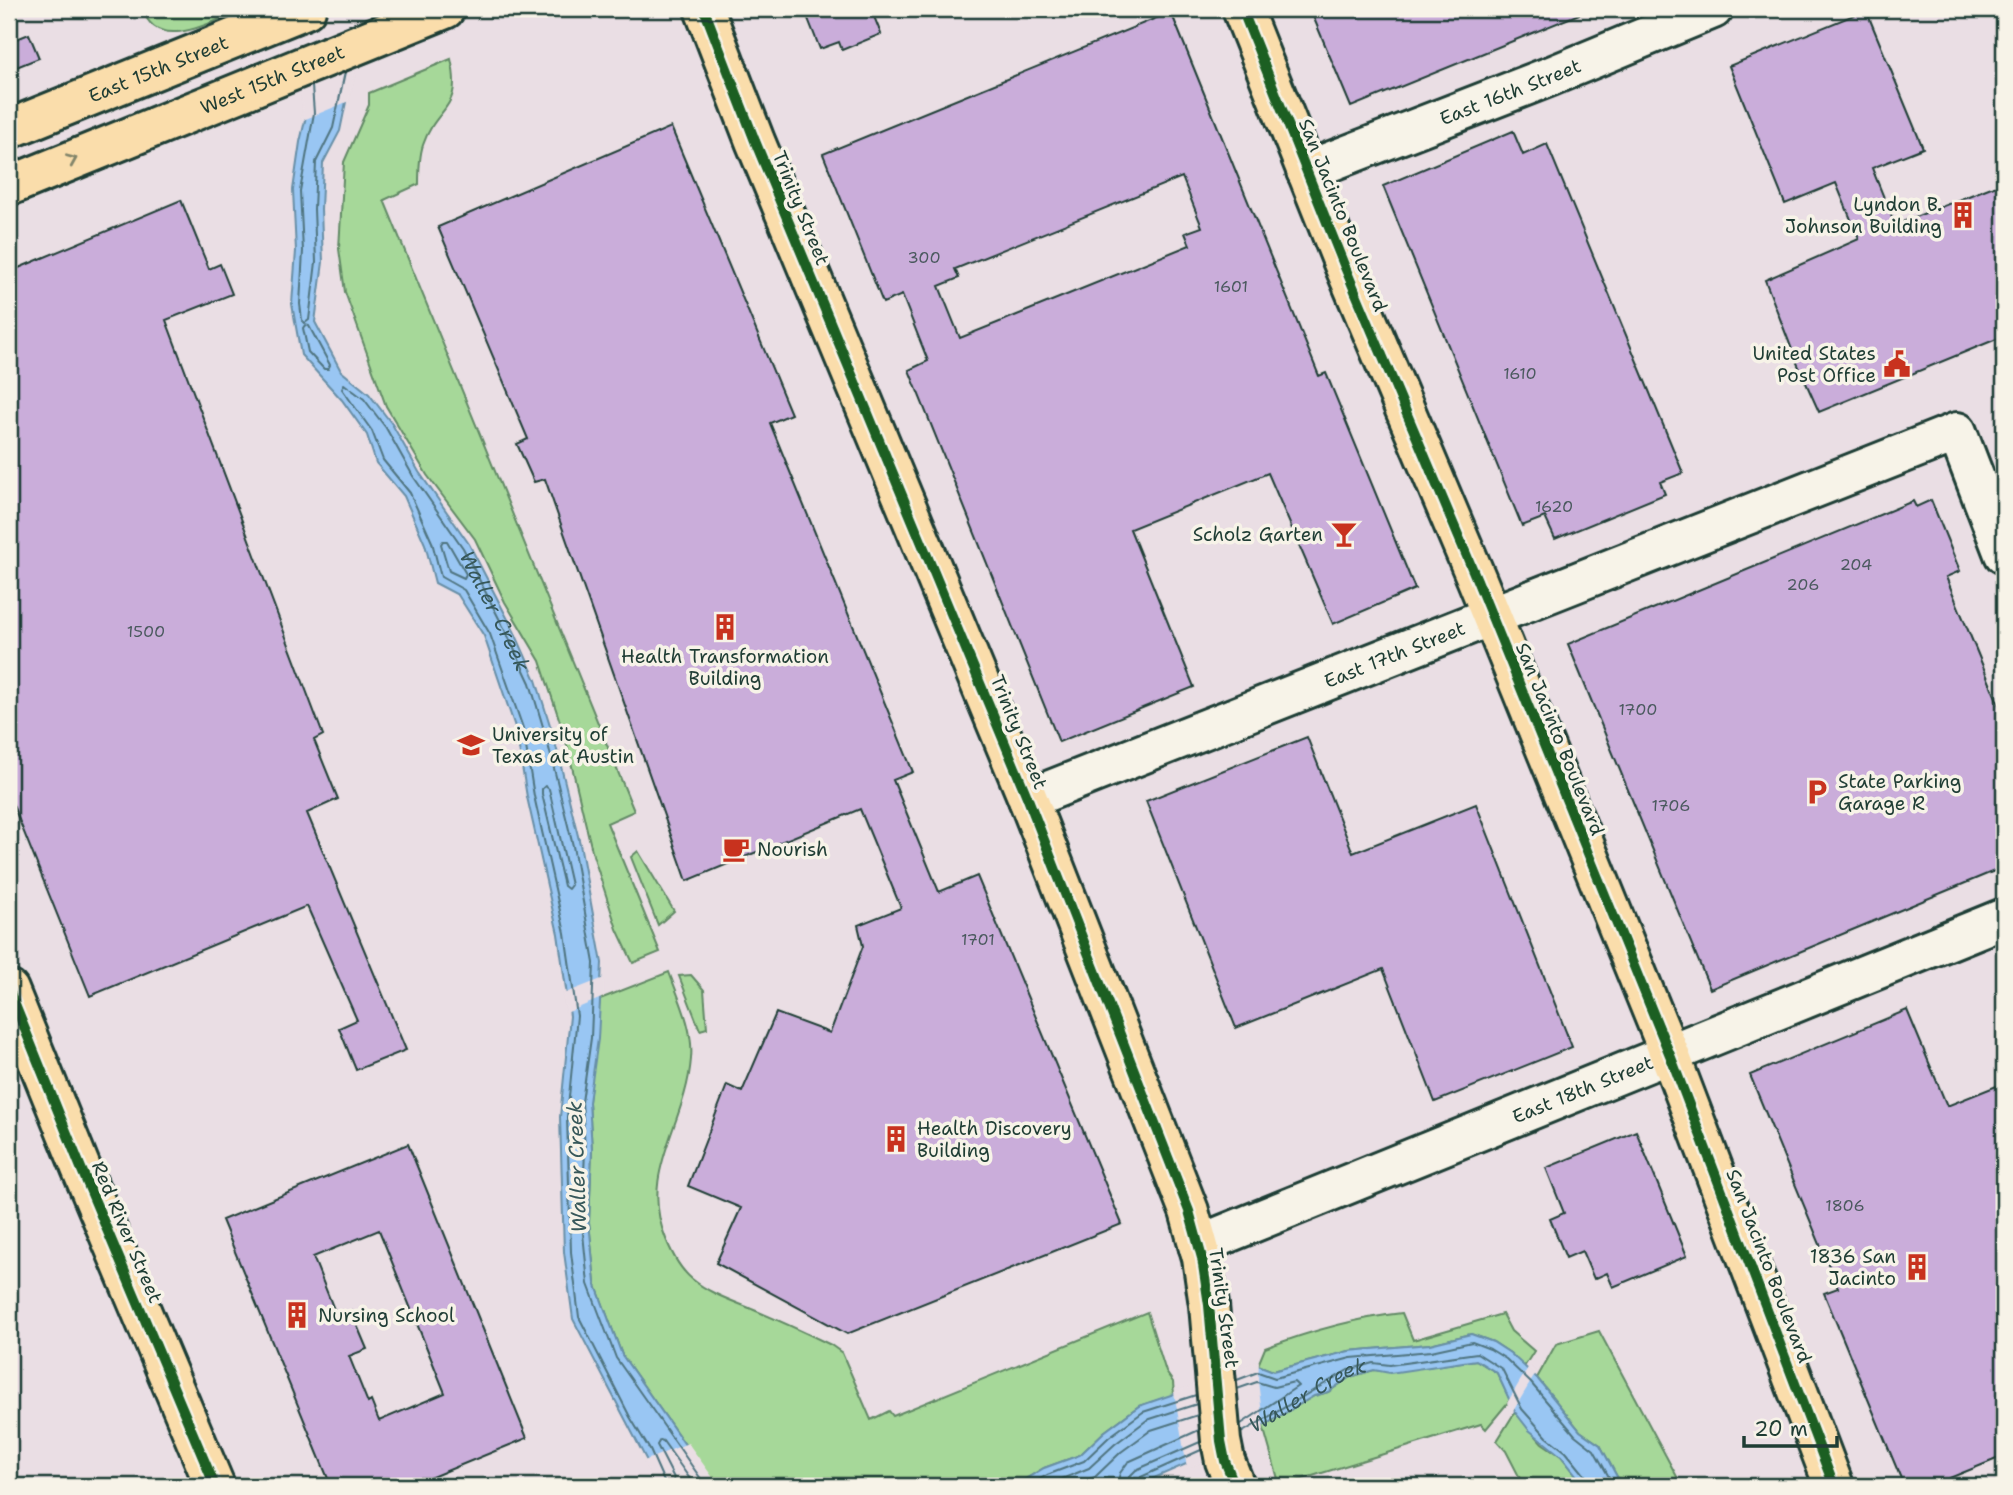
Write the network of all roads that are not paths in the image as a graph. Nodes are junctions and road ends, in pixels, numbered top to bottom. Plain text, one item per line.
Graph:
1 (306, 9) edge
2 (445, 9) edge
3 (704, 9) edge
4 (1242, 9) edge
5 (1713, 9) edge
6 (9, 129) edge
7 (1306, 171) junction
8 (9, 186) edge
9 (2004, 554) edge
10 (1492, 617) junction
11 (1028, 799) junction
12 (2004, 918) edge
13 (9, 990) edge
14 (1670, 1055) junction
15 (1198, 1245) junction
16 (215, 1486) edge
17 (1235, 1486) edge
18 (1834, 1486) edge

1 - 6 main road, East 15th Street
8 -> 2 main road, West 15th Street
3 - 11 main road, Trinity Street
4 - 7 main road, San Jacinto Boulevard
5 - 7 street, East 16th Street
7 - 10 main road, San Jacinto Boulevard
9 - 10 street, East 17th Street
10 - 11 street, East 17th Street
10 - 14 main road, San Jacinto Boulevard
11 - 15 main road, Trinity Street
12 - 14 street, East 18th Street
13 - 16 main road, Red River Street
14 - 15 street, East 18th Street
14 - 18 main road, San Jacinto Boulevard
15 - 17 main road, Trinity Street

